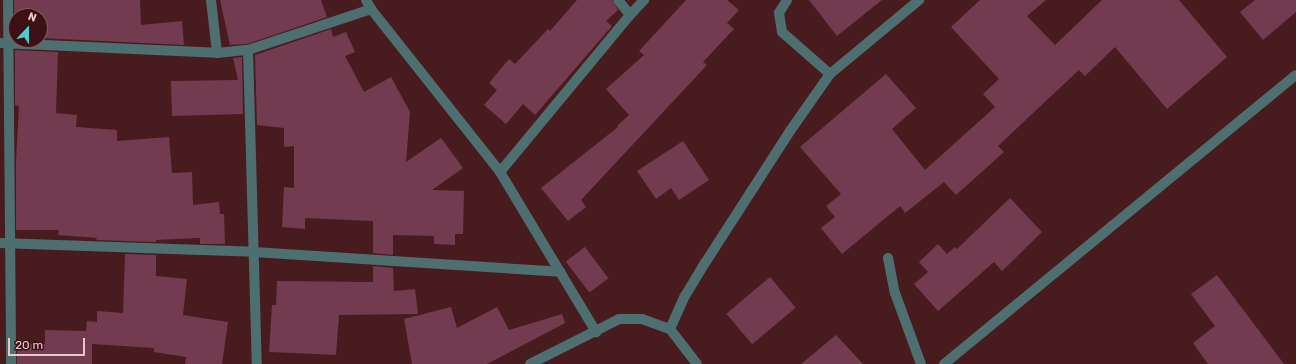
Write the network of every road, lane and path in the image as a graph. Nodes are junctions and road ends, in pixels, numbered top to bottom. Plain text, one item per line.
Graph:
1 (8, 0) edge
2 (211, 0) edge
3 (618, 0) edge
4 (644, 0) edge
5 (787, 0) edge
6 (919, 0) edge
7 (369, 4) edge
8 (630, 15) junction
9 (4, 43) edge
10 (248, 50) junction
11 (216, 53) junction
12 (830, 74) junction
13 (1296, 75) edge
14 (500, 172) junction
15 (5, 244) edge
16 (254, 252) junction
17 (888, 258) dead end
18 (560, 272) junction
19 (670, 329) junction
20 (596, 332) junction
21 (11, 364) edge
22 (257, 364) edge
23 (530, 364) edge
24 (698, 364) edge
25 (922, 364) edge
26 (944, 364) edge

1 - 9 street
2 - 11 street
3 - 8 street
4 - 8 street
5 - 12 street
6 - 12 street
7 - 10 street
7 - 14 street
8 - 14 street
9 - 11 street
9 - 15 street
10 - 11 street
10 - 16 street
12 - 19 street
13 - 26 street
14 - 18 street
15 - 16 street
15 - 21 street
16 - 18 street
16 - 22 street
17 - 25 street
18 - 20 street
19 - 20 street
19 - 24 street
20 - 23 street

